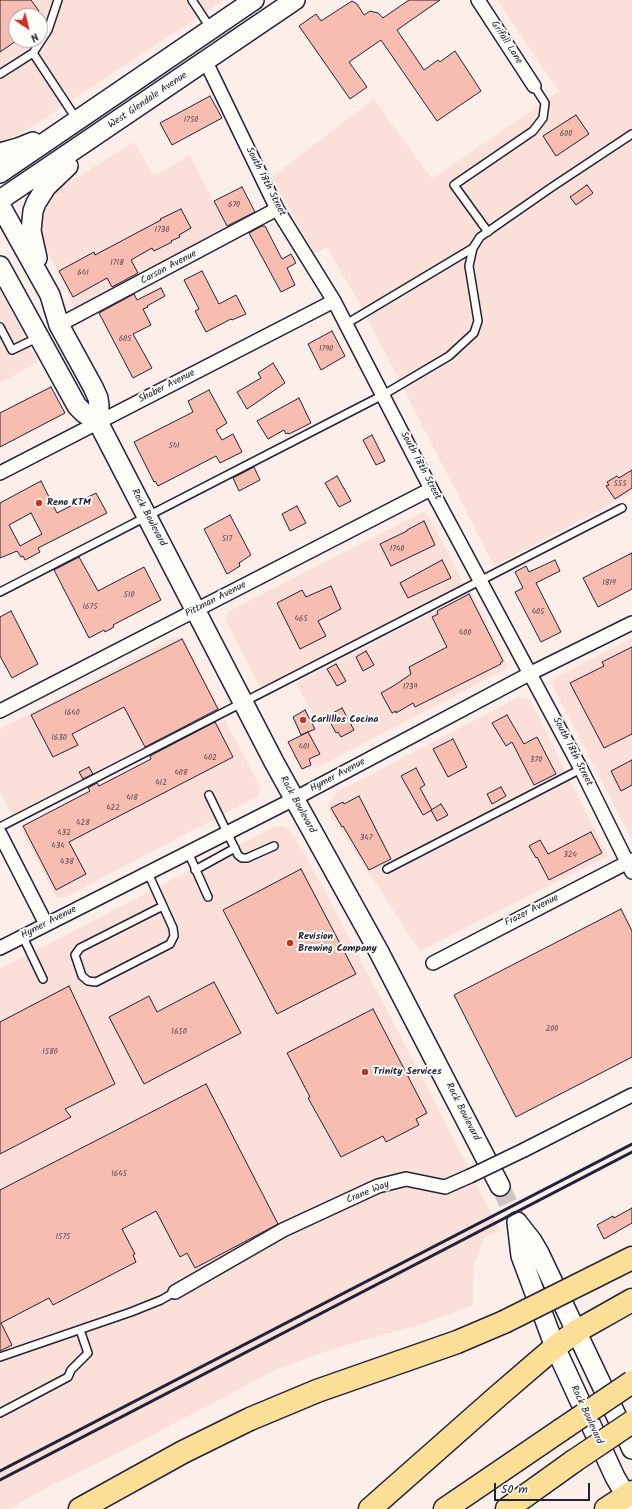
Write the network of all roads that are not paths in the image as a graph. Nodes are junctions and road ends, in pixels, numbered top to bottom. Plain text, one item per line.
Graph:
1 (58, 0) edge
2 (192, 0) edge
3 (254, 0) edge
4 (295, 0) edge
5 (478, 0) edge
6 (211, 30) junction
7 (33, 54) junction
8 (206, 62) junction
9 (0, 74) edge
10 (534, 86) joint
11 (77, 121) junction
12 (110, 127) junction
13 (632, 134) edge
14 (0, 153) edge
15 (0, 173) edge
16 (0, 200) edge
17 (0, 206) edge
18 (277, 210) junction
19 (488, 232) junction
20 (473, 248) junction
21 (0, 266) edge
22 (50, 295) junction
23 (334, 301) junction
24 (346, 324) junction
25 (60, 325) junction
26 (0, 327) edge
27 (39, 337) junction
28 (383, 395) junction
29 (98, 422) junction
30 (0, 473) edge
31 (431, 489) junction
32 (622, 508) dead end
33 (147, 516) junction
34 (481, 581) junction
35 (0, 592) edge
36 (196, 611) junction
37 (632, 623) edge
38 (531, 674) junction
39 (244, 703) junction
40 (0, 711) edge
41 (581, 769) junction
42 (209, 795) dead end
43 (294, 799) junction
44 (0, 827) edge
45 (228, 832) junction
46 (0, 834) edge
47 (274, 846) dead end
48 (235, 848) junction
49 (188, 852) junction
50 (630, 865) edge
51 (386, 869) dead end
52 (195, 870) junction
53 (148, 873) junction
54 (208, 897) dead end
55 (163, 906) junction
56 (46, 924) junction
57 (23, 936) junction
58 (0, 948) edge
59 (433, 963) dead end
60 (43, 979) dead end
61 (632, 1095) edge
62 (500, 1186) tunnel mouth
63 (632, 1258) edge
64 (175, 1292) joint
65 (632, 1300) edge
66 (80, 1330) junction
67 (577, 1331) junction
68 (555, 1347) junction
69 (0, 1358) edge
70 (632, 1382) edge
71 (0, 1412) edge
72 (632, 1422) edge
73 (632, 1449) edge
74 (630, 1498) edge
75 (80, 1509) edge
76 (370, 1509) edge
77 (444, 1509) edge
78 (507, 1509) edge
79 (606, 1509) edge

1 - 7 lane
2 - 6 lane
3 - 6 main road
4 - 8 main road, West Glendale Avenue
5 - 10 street, Grifall Lane
6 - 11 main road
7 - 9 lane
7 - 11 lane
8 - 12 main road, West Glendale Avenue
8 - 18 street, South 18th Street
10 - 19 lane
11 - 14 main road
11 - 15 main road
12 - 16 main road, West Glendale Avenue
12 - 22 main road
13 - 19 lane
17 - 22 main road, Rock Boulevard
18 - 23 street, South 18th Street
18 - 25 street, Carson Avenue
19 - 20 lane
20 - 24 lane
20 - 28 lane
21 - 27 main road, Rock Boulevard
22 - 25 main road, Rock Boulevard
23 - 24 street, South 18th Street
23 - 29 street, Shaber Avenue
24 - 28 street, South 18th Street
25 - 29 main road, Rock Boulevard
26 - 27 lane
27 - 29 main road, Rock Boulevard
28 - 31 street, South 18th Street
28 - 33 lane
29 - 30 street, Shaber Avenue
29 - 33 main road, Rock Boulevard
31 - 34 street, South 18th Street
31 - 36 street, Pittman Avenue
32 - 34 lane
33 - 35 lane
33 - 36 main road, Rock Boulevard
34 - 38 street, South 18th Street
34 - 39 lane
36 - 39 main road, Rock Boulevard
36 - 40 street, Pittman Avenue
37 - 38 street, Hymer Avenue
38 - 41 street, South 18th Street
38 - 43 street, Hymer Avenue
39 - 43 main road, Rock Boulevard
39 - 44 lane
41 - 50 street, South 18th Street
41 - 51 lane
42 - 45 lane
43 - 45 street, Hymer Avenue
43 - 62 main road, Rock Boulevard
45 - 48 lane
45 - 49 street, Hymer Avenue
46 - 56 street
47 - 48 lane
48 - 52 lane
49 - 52 lane
49 - 53 street, Hymer Avenue
50 - 59 street, Frazer Avenue
52 - 54 lane
53 - 55 lane
53 - 56 street, Hymer Avenue
55 - 55 lane
56 - 57 street, Hymer Avenue
57 - 58 street, Hymer Avenue
57 - 60 lane
61 - 64 street, Crane Way, bridge
63 - 75 highway, bridge
64 - 66 lane
65 - 67 highway
66 - 69 lane
66 - 71 lane
67 - 68 highway
67 - 68 main road, Rock Boulevard
67 - 73 main road, Rock Boulevard
68 - 74 main road, Rock Boulevard
68 - 76 highway
70 - 77 highway, bridge
72 - 78 highway, bridge
74 - 79 highway

